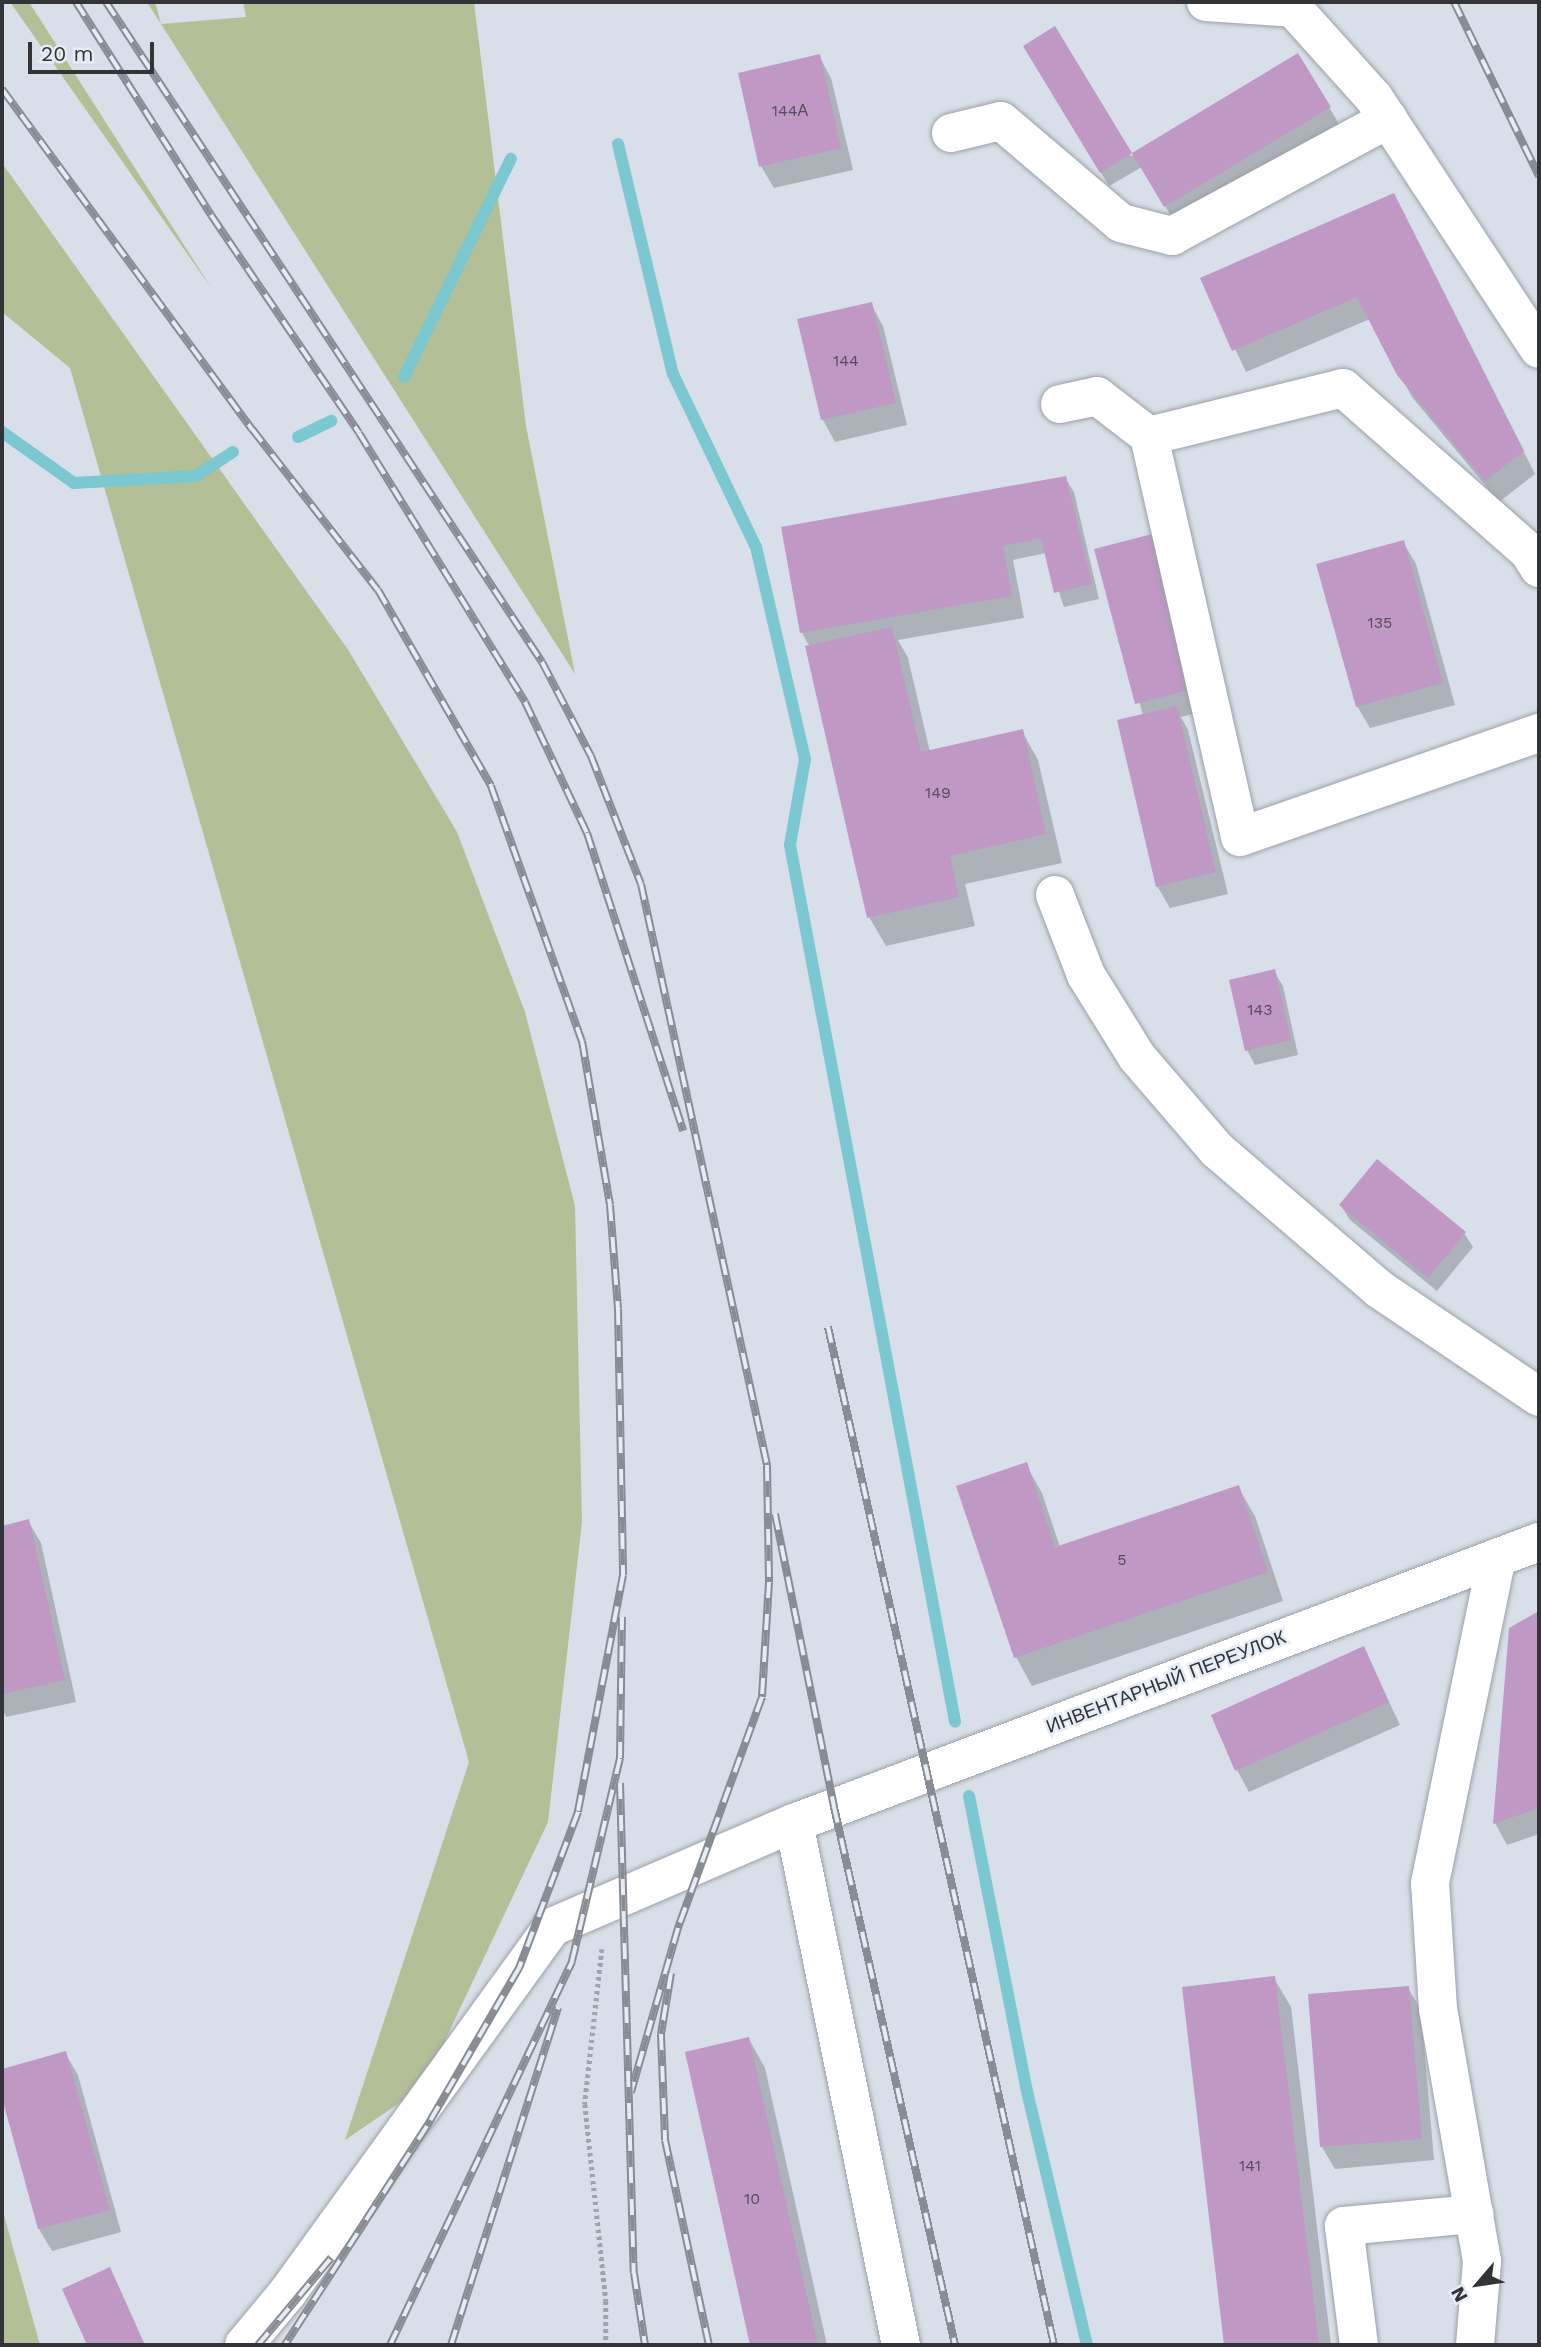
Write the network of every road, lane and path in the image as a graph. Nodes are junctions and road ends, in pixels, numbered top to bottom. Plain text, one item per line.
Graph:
1 (1206, 2) edge
2 (1388, 119) junction
3 (951, 133) dead end
4 (1539, 349) edge
5 (1060, 404) dead end
6 (1149, 436) junction
7 (1539, 568) edge
8 (1539, 733) edge
9 (1055, 895) dead end
10 (1539, 1397) edge
11 (1539, 1542) edge
12 (1497, 1558) junction
13 (794, 1823) junction
14 (608, 1902) junction
15 (1474, 2214) junction
16 (244, 2345) edge
17 (606, 2345) edge
18 (901, 2345) edge
19 (1359, 2345) edge
20 (1475, 2345) edge

1 - 2 street
2 - 3 street
2 - 4 street
5 - 6 street
6 - 7 street
6 - 8 street
9 - 10 street
11 - 12 street, ИНВЕНТАРНЫЙ ПЕРЕУЛОК
12 - 13 street, ИНВЕНТАРНЫЙ ПЕРЕУЛОК
12 - 15 street
13 - 14 street, ИНВЕНТАРНЫЙ ПЕРЕУЛОК
13 - 18 street
14 - 16 street, ИНВЕНТАРНЫЙ ПЕРЕУЛОК
14 - 17 path
15 - 19 street
15 - 20 street

